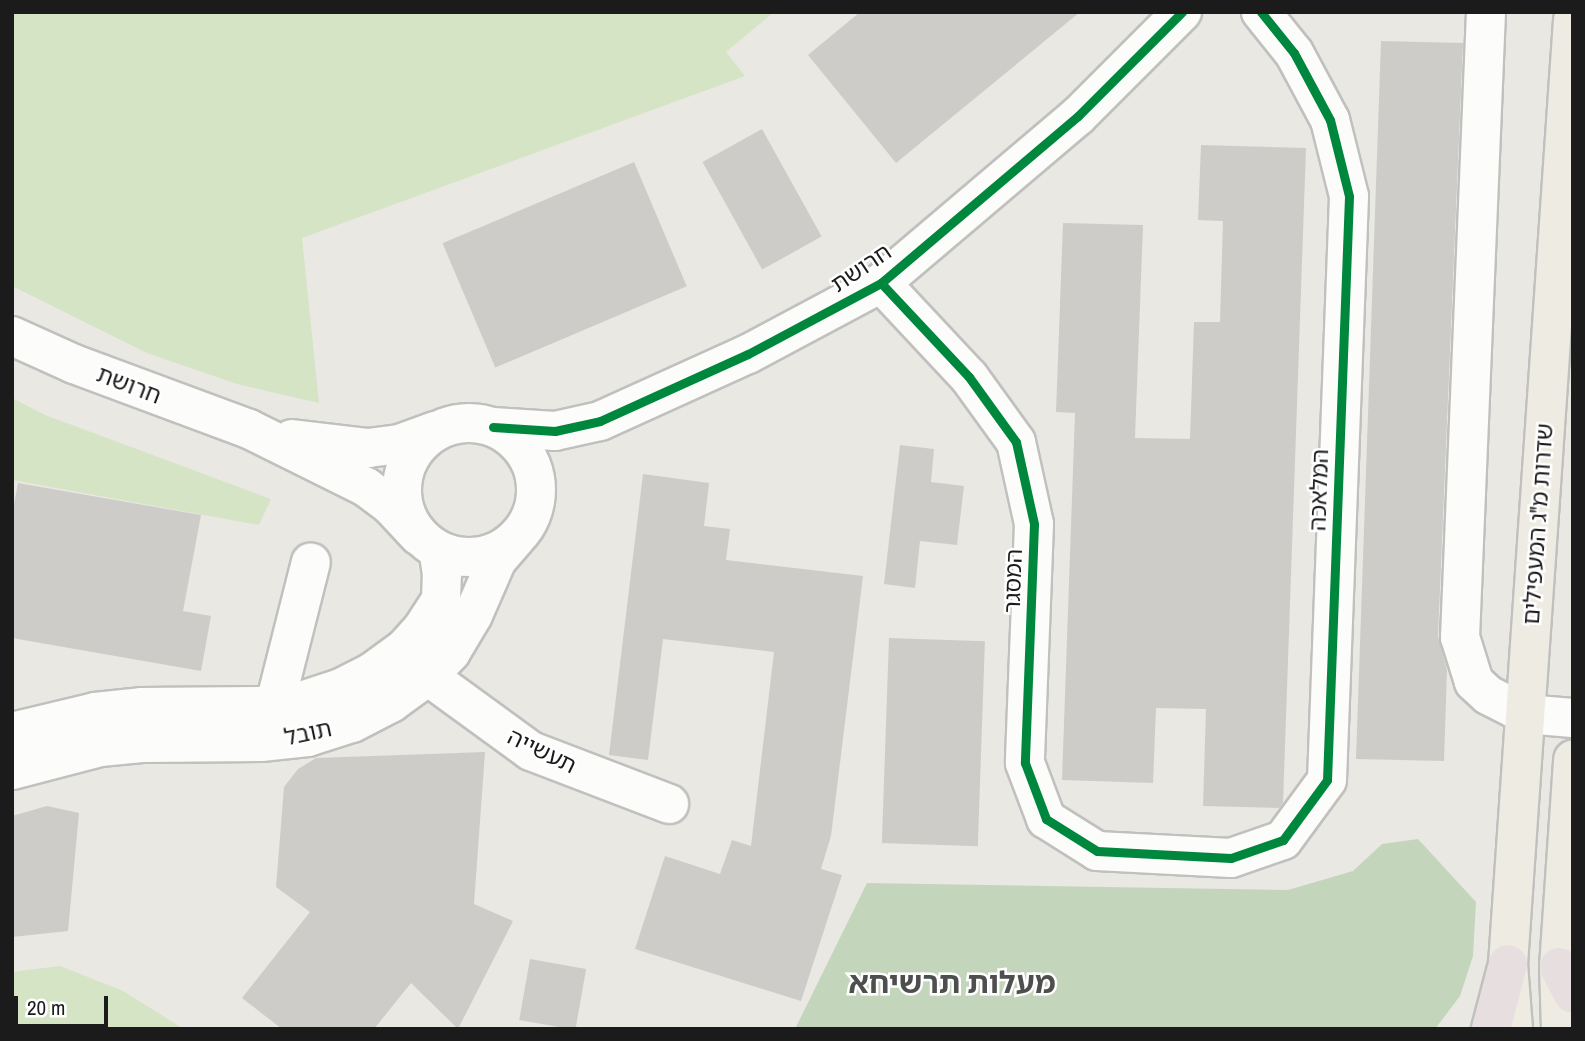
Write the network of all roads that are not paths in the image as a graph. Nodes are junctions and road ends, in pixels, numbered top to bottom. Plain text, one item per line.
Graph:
1 (1182, 12) edge
2 (1261, 12) edge
3 (1486, 12) edge
4 (1573, 20) edge
5 (881, 283) junction
6 (12, 336) edge
7 (600, 421) junction
8 (493, 427) junction
9 (249, 429) junction
10 (436, 431) junction
11 (535, 503) junction
12 (515, 539) junction
13 (429, 543) junction
14 (310, 562) dead end
15 (428, 676) junction
16 (275, 704) junction
17 (1525, 714) junction
18 (1573, 718) edge
19 (12, 732) edge
20 (1573, 759) edge
21 (12, 770) edge
22 (669, 804) dead end
23 (1148, 854) joint
24 (1508, 964) junction
25 (1566, 980) edge
26 (1491, 1029) edge
27 (1513, 1029) edge
28 (1561, 1029) edge

1 - 5 street, חרושת
2 - 23 street, המלאכה
3 - 17 street
4 - 17 main road, שדרות מ"ג המעפילים
5 - 7 street, חרושת
5 - 23 street, המסגר
6 - 9 street, חרושת
7 - 8 street, חרושת
7 - 11 street, חרושת
8 - 10 street
8 - 11 street
9 - 10 street, חרושת
9 - 13 street, חרושת
10 - 13 street
11 - 12 street
12 - 13 street
12 - 15 street, תובל
13 - 16 street, תובל
14 - 16 street
15 - 21 street, תובל
15 - 22 street, תעשייה
16 - 19 street, תובל
17 - 18 street
17 - 24 main road, שדרות מ"ג המעפילים
20 - 25 main road
24 - 26 highway
24 - 27 main road, שדרות מ"ג המעפילים
25 - 28 main road

